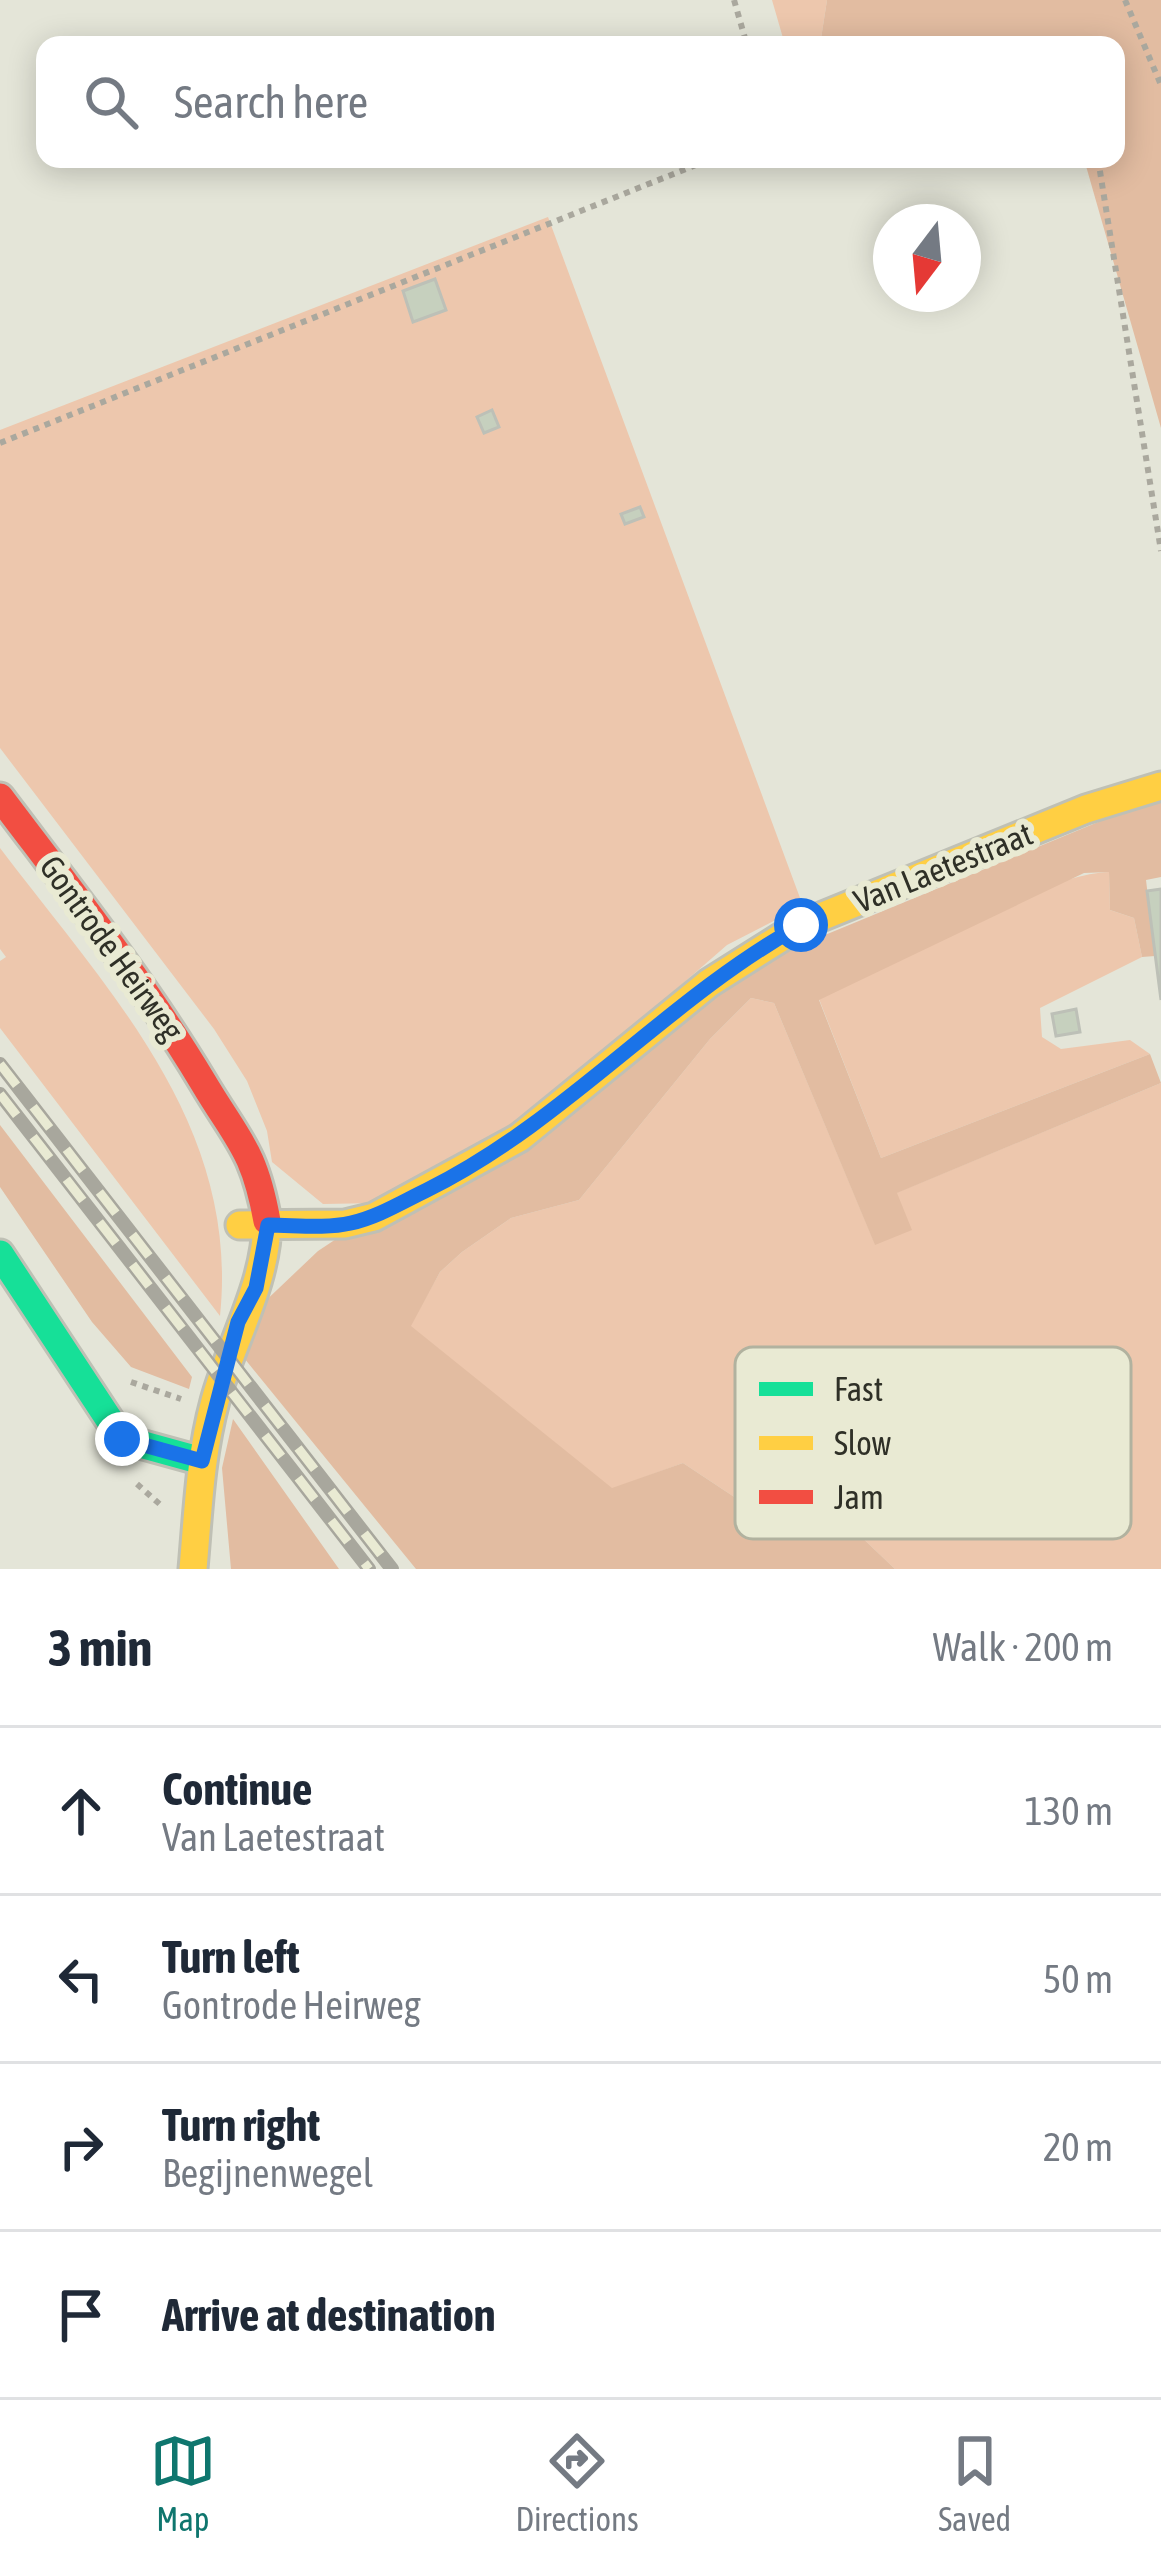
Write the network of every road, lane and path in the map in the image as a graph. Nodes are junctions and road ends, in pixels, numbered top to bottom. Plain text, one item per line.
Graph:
1 (734, 0) edge
2 (1125, 0) edge
3 (744, 36) edge
4 (1148, 56) junction
5 (1161, 67) edge
6 (1161, 85) edge
7 (688, 168) edge
8 (1099, 168) edge
9 (0, 443) edge
10 (1161, 551) edge
11 (1161, 786) edge
12 (0, 797) edge
13 (254, 1225) junction
14 (0, 1254) edge
15 (128, 1380) dead end
16 (215, 1401) junction
17 (202, 1461) junction
18 (193, 1569) edge

1 - 3 path
2 - 4 path
4 - 5 path
4 - 6 path
7 - 9 path
8 - 10 path
11 - 13 street, Van Laetestraat
12 - 13 street, Gontrode Heirweg
13 - 16 street, Gontrode Heirweg
14 - 17 street
15 - 16 path
16 - 17 street, Gontrode Heirweg
17 - 18 street, Gontrode Heirweg

